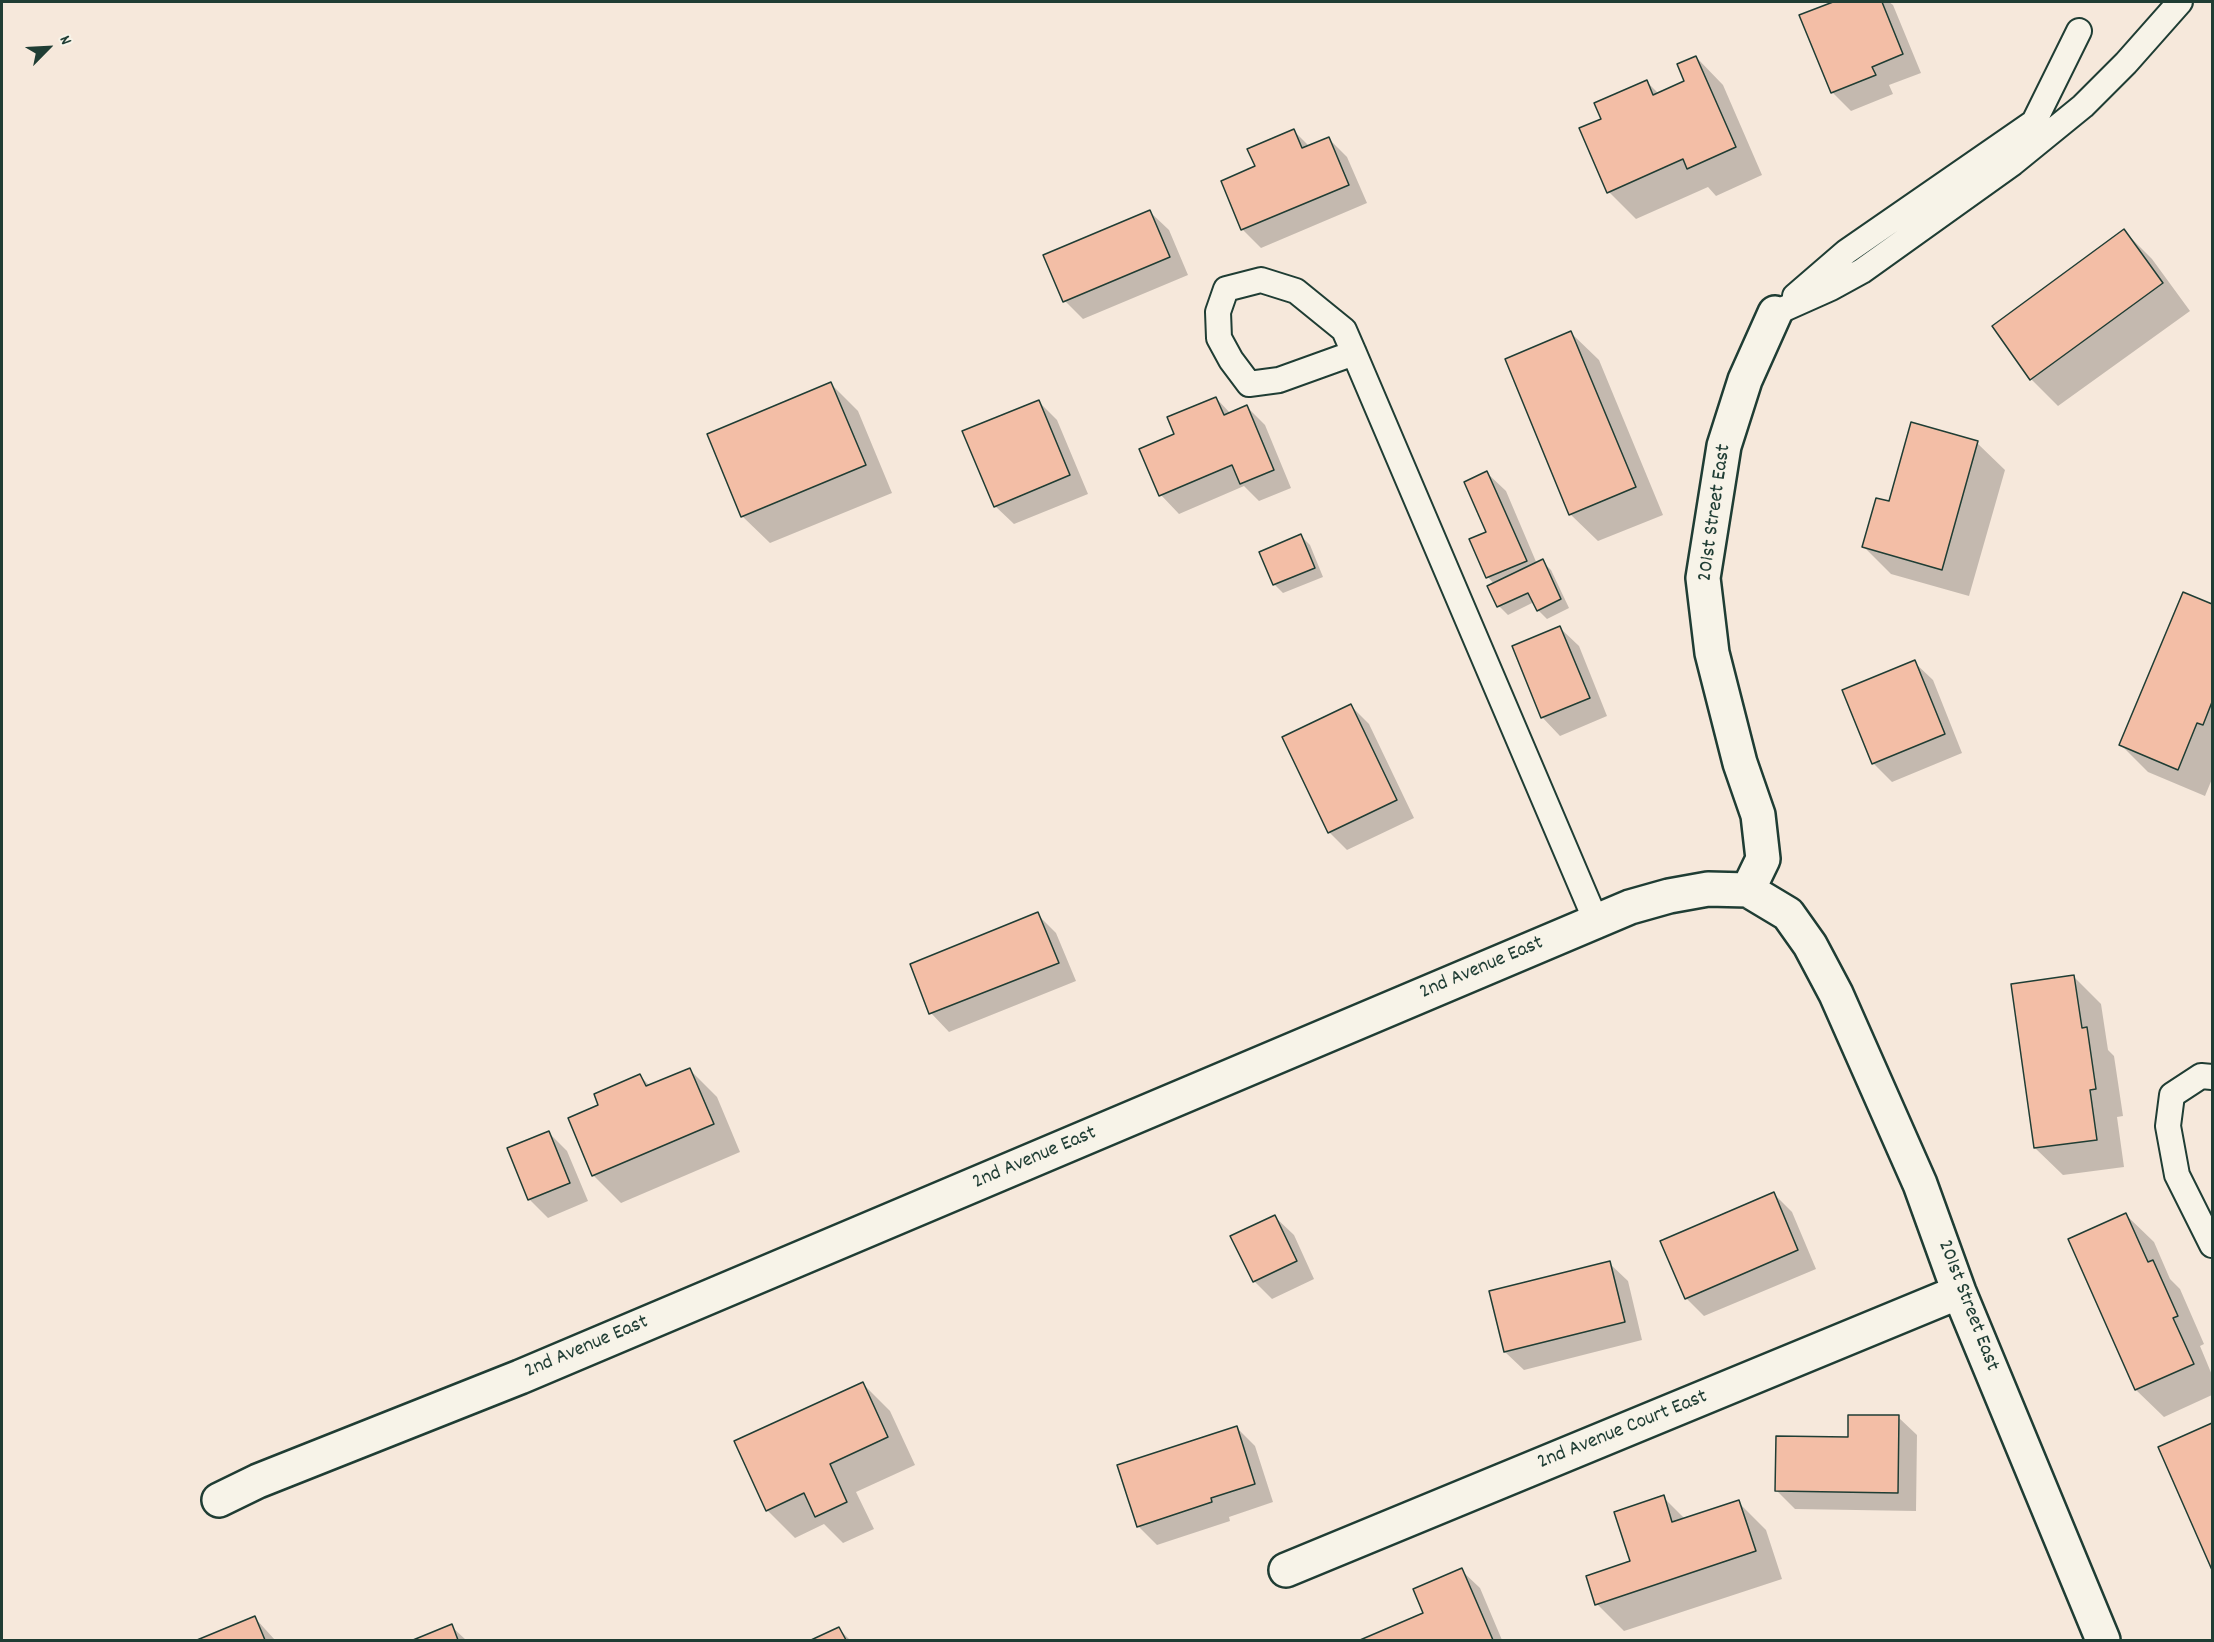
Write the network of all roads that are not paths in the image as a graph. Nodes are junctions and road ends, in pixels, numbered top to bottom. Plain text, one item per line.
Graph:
1 (2180, 2) edge
2 (2079, 31) dead end
3 (1775, 313) junction
4 (1354, 353) junction
5 (1748, 890) junction
6 (1596, 921) junction
7 (1826, 974) joint
8 (2212, 1077) edge
9 (2212, 1245) edge
10 (1959, 1292) junction
11 (219, 1500) dead end
12 (1286, 1570) dead end
13 (2103, 1641) edge

1 - 3 lane
2 - 3 lane
3 - 5 street, 201st Street East
4 - 4 lane
4 - 6 lane
5 - 6 street, 2nd Avenue East
5 - 7 street, 2nd Avenue East
6 - 11 street, 2nd Avenue East
7 - 10 street, 201st Street East
8 - 9 lane
10 - 12 street, 2nd Avenue Court East
10 - 13 street, 201st Street East

